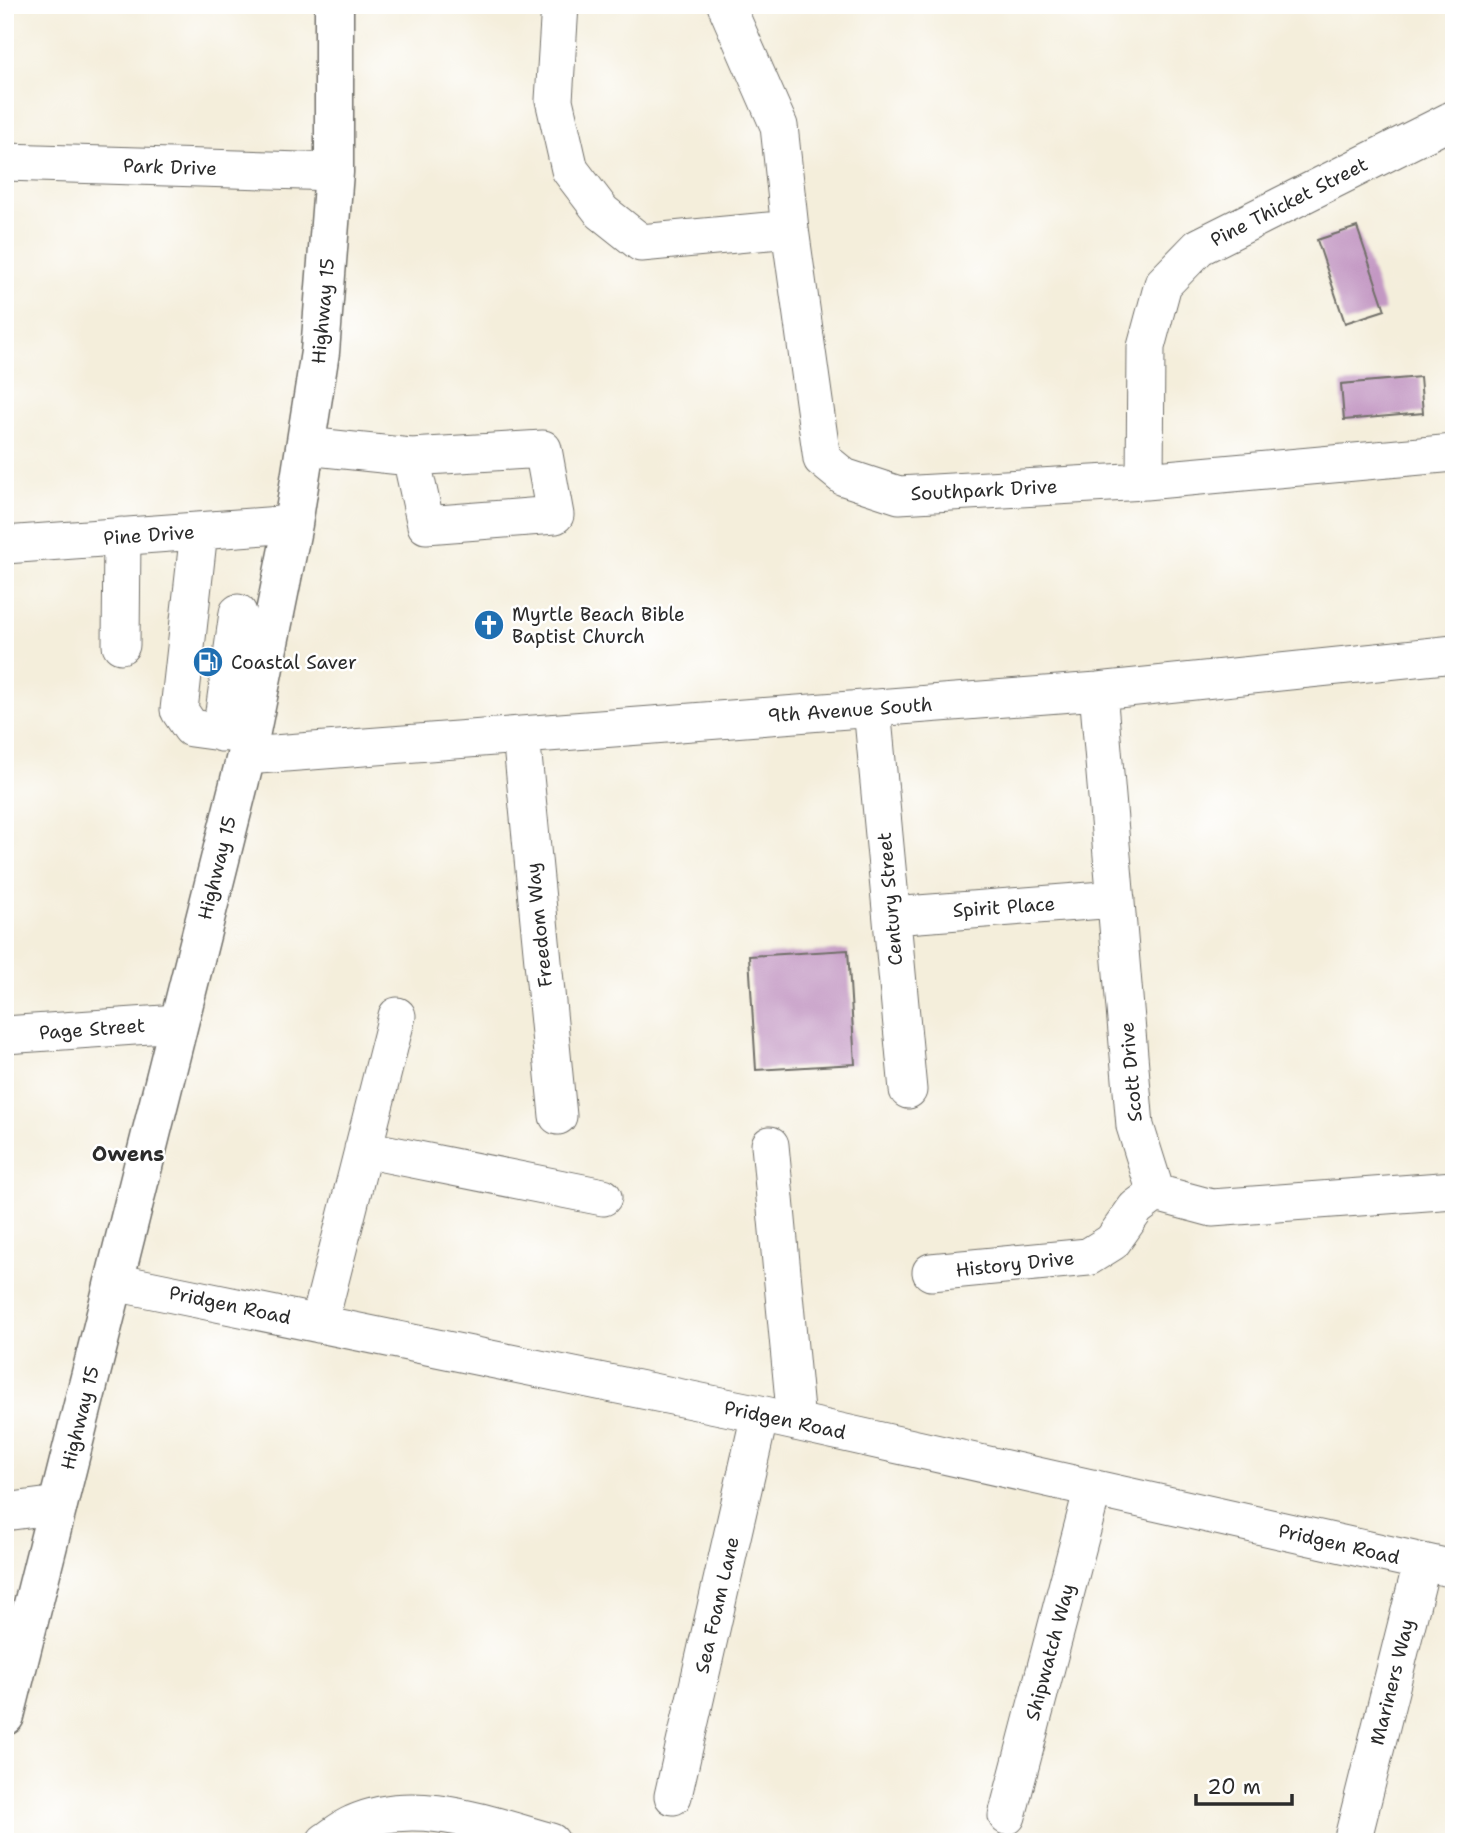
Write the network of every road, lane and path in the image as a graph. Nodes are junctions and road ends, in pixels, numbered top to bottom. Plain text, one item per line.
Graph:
1 (334, 5) edge
2 (560, 5) edge
3 (726, 5) edge
4 (1454, 119) edge
5 (5, 162) edge
6 (334, 172) junction
7 (790, 229) junction
8 (306, 446) junction
9 (1454, 453) edge
10 (411, 457) dead end
11 (1145, 481) junction
12 (293, 524) junction
13 (199, 531) junction
14 (122, 537) junction
15 (5, 545) edge
16 (189, 611) junction
17 (257, 613) junction
18 (121, 645) dead end
19 (1454, 654) edge
20 (1098, 691) junction
21 (872, 708) junction
22 (521, 735) junction
23 (239, 742) junction
24 (1116, 899) junction
25 (892, 916) junction
26 (397, 1016) dead end
27 (178, 1023) junction
28 (5, 1035) edge
29 (908, 1090) dead end
30 (558, 1115) dead end
31 (770, 1145) dead end
32 (363, 1150) junction
33 (1454, 1190) edge
34 (1156, 1193) junction
35 (603, 1197) dead end
36 (931, 1272) dead end
37 (114, 1282) junction
38 (319, 1324) junction
39 (760, 1414) junction
40 (796, 1422) junction
41 (1093, 1488) junction
42 (58, 1505) junction
43 (5, 1512) edge
44 (1438, 1566) edge
45 (5, 1716) edge
46 (673, 1796) dead end
47 (1007, 1816) dead end
48 (325, 1842) edge
49 (551, 1842) edge
50 (1352, 1842) edge

1 - 6 main road, Highway 15
2 - 7 street
3 - 7 street, Southpark Drive
4 - 11 street, Pine Thicket Street
5 - 6 street, Park Drive
6 - 8 main road, Highway 15
7 - 11 street, Southpark Drive
8 - 10 street
8 - 12 main road, Highway 15
9 - 11 street, Southpark Drive
12 - 13 street, Pine Drive
12 - 17 main road, Highway 15
13 - 14 street, Pine Drive
13 - 16 street
14 - 15 street, Pine Drive
14 - 18 street
16 - 17 street
16 - 23 street, 9th Avenue South
17 - 23 main road, Highway 15
19 - 20 street, 9th Avenue South
20 - 21 street, 9th Avenue South
20 - 24 street, Scott Drive
21 - 22 street, 9th Avenue South
21 - 25 street, Century Street
22 - 23 street, 9th Avenue South
22 - 30 street, Freedom Way
23 - 27 main road, Highway 15
24 - 25 street, Spirit Place
24 - 34 street, Scott Drive
25 - 29 street, Century Street
26 - 32 street
27 - 28 street, Page Street
27 - 37 main road, Highway 15
31 - 40 street
32 - 35 street
32 - 38 street
33 - 34 street
34 - 36 street, History Drive
37 - 38 street, Pridgen Road
37 - 42 main road, Highway 15
38 - 39 street, Pridgen Road
39 - 40 street, Pridgen Road
39 - 46 street, Sea Foam Lane
40 - 41 street, Pridgen Road
41 - 44 street, Pridgen Road
41 - 47 street, Shipwatch Way
42 - 43 street
42 - 45 main road, Highway 15
44 - 50 street, Mariners Way
48 - 49 street

